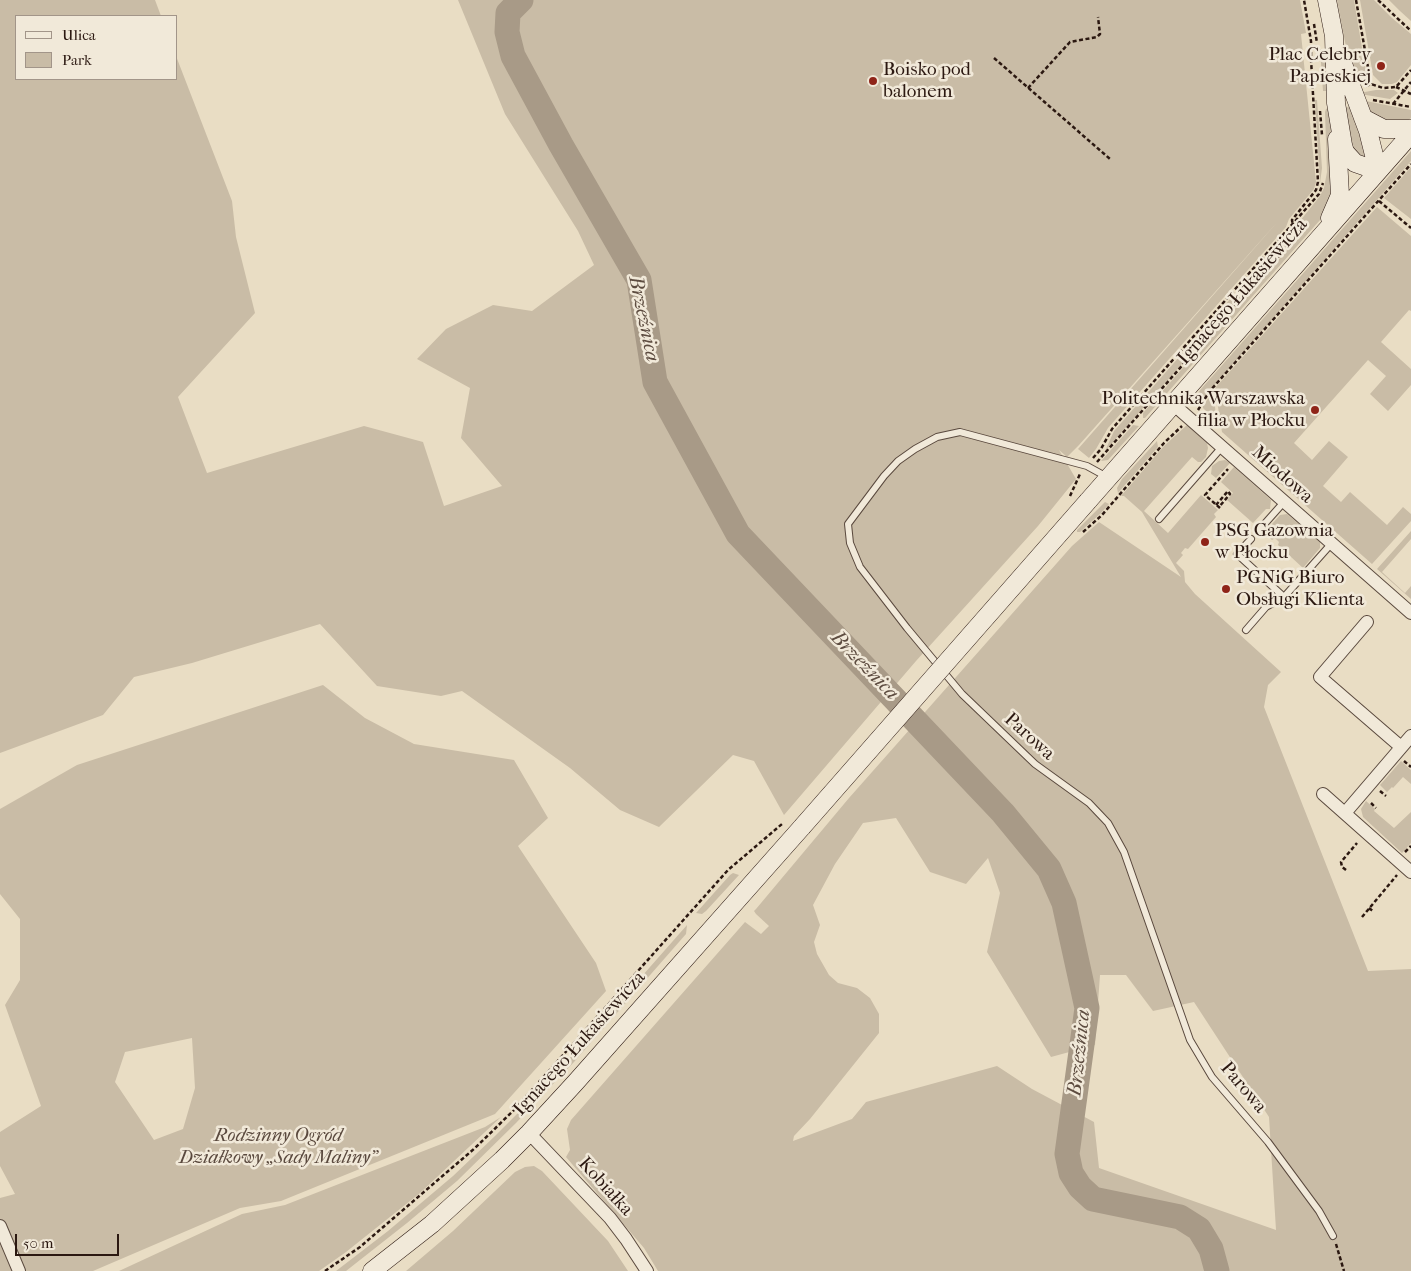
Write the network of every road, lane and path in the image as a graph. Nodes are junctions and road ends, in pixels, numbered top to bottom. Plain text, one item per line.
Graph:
1 (1304, 0) edge
2 (1327, 0) edge
3 (1356, 0) edge
4 (1378, 0) edge
5 (1098, 17) dead end
6 (1314, 20) dead end
7 (1411, 31) edge
8 (1334, 36) junction
9 (1318, 49) dead end
10 (994, 58) dead end
11 (1411, 70) edge
12 (1411, 82) edge
13 (1028, 88) junction
14 (1396, 88) junction
15 (1404, 90) junction
16 (1411, 94) edge
17 (1328, 104) junction
18 (1393, 104) dead end
19 (1363, 118) junction
20 (1411, 129) edge
21 (1411, 134) edge
22 (1322, 142) dead end
23 (1110, 159) dead end
24 (1411, 164) edge
25 (1378, 171) junction
26 (1323, 180) dead end
27 (1379, 201) junction
28 (1293, 224) junction
29 (1411, 228) edge
30 (1325, 231) junction
31 (1173, 404) junction
32 (1190, 418) junction
33 (1222, 447) junction
34 (1237, 460) junction
35 (1087, 466) junction
36 (1108, 478) junction
37 (1284, 502) junction
38 (1218, 506) junction
39 (1159, 519) dead end
40 (1260, 529) dead end
41 (1082, 533) dead end
42 (1251, 539) dead end
43 (1332, 543) junction
44 (1284, 596) junction
45 (1411, 613) edge
46 (1367, 622) dead end
47 (1246, 630) dead end
48 (1411, 736) edge
49 (1402, 747) junction
50 (1323, 794) dead end
51 (1345, 813) junction
52 (784, 823) dead end
53 (1366, 832) junction
54 (1408, 869) edge
55 (1346, 870) dead end
56 (1369, 908) junction
57 (1374, 912) dead end
58 (1362, 916) dead end
59 (529, 1133) junction
60 (0, 1226) edge
61 (1333, 1236) joint
62 (19, 1271) edge
63 (325, 1271) edge
64 (372, 1271) edge
65 (647, 1271) edge
66 (1344, 1271) edge

1 - 28 path
2 - 8 street
3 - 14 path
4 - 7 path
5 - 13 path
6 - 9 path
8 - 17 street
8 - 19 street
10 - 13 path
11 - 14 path
12 - 15 path
13 - 23 path
14 - 15 path
15 - 16 path
15 - 18 path
17 - 22 path
17 - 25 street
17 - 30 street
19 - 20 street
19 - 25 street
21 - 25 street, Ignacego Łukasiewicza
24 - 27 path
25 - 30 street, Ignacego Łukasiewicza
26 - 28 path
27 - 29 path
27 - 32 path
28 - 35 path
28 - 35 path
30 - 31 street, Ignacego Łukasiewicza
31 - 32 street, Miodowa
31 - 36 street, Ignacego Łukasiewicza
32 - 33 street, Miodowa
32 - 41 path
33 - 34 street, Miodowa
33 - 39 lane
34 - 37 street, Miodowa
34 - 38 path
35 - 36 lane, Parowa
35 - 61 lane, Parowa
36 - 59 street, Ignacego Łukasiewicza, bridge
37 - 40 lane
37 - 43 street, Miodowa
38 - 38 path
42 - 44 lane
43 - 44 lane
43 - 45 street, Miodowa
44 - 47 lane
46 - 49 street
48 - 49 street
49 - 51 street
50 - 51 street
51 - 53 street
52 - 63 path
53 - 54 street
53 - 55 path
54 - 56 path
56 - 57 path
56 - 58 path
59 - 64 street, Ignacego Łukasiewicza
59 - 65 street, Kobiałka
60 - 62 street
61 - 66 path

